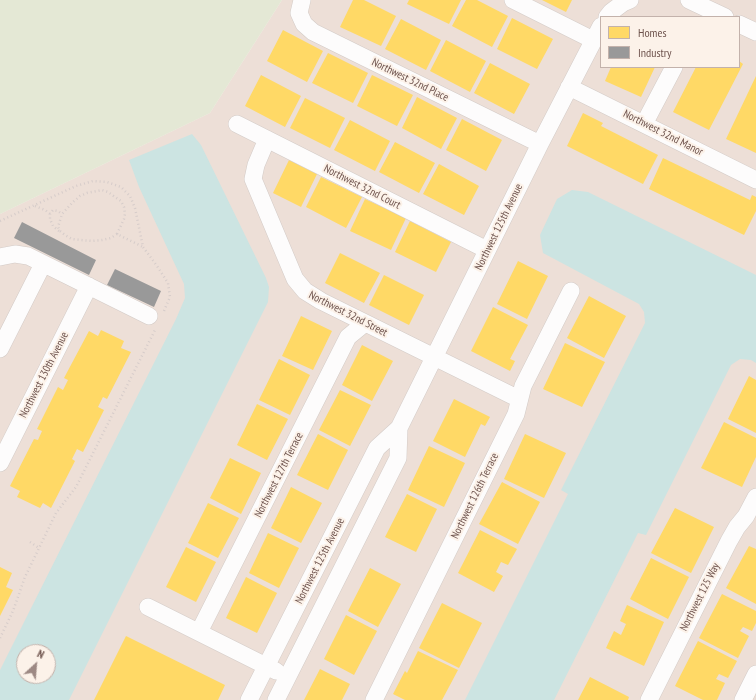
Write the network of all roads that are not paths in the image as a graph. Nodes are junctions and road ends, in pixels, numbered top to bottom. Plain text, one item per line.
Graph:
1 (302, 0) edge
2 (513, 0) edge
3 (630, 0) edge
4 (689, 0) edge
5 (717, 9) edge
6 (608, 16) edge
7 (740, 24) edge
8 (756, 32) edge
9 (597, 33) edge
10 (673, 68) edge
11 (570, 87) junction
12 (237, 124) dead end
13 (644, 124) junction
14 (268, 139) junction
15 (540, 144) junction
16 (756, 180) edge
17 (487, 250) junction
18 (0, 257) edge
19 (43, 264) junction
20 (89, 286) junction
21 (571, 291) dead end
22 (156, 320) road end
23 (365, 323) junction
24 (0, 349) edge
25 (434, 357) junction
26 (519, 399) junction
27 (399, 428) junction
28 (0, 463) edge
29 (756, 497) edge
30 (751, 519) edge
31 (148, 606) dead end
32 (199, 632) junction
33 (266, 666) junction
34 (756, 674) edge
35 (287, 677) junction
36 (250, 700) edge
37 (276, 700) edge
38 (374, 700) edge
39 (649, 700) edge
40 (743, 700) edge

1 - 15 street, Northwest 32nd Place
2 - 9 street
3 - 6 street
4 - 5 street
7 - 8 street
9 - 11 street, Northwest 125th Avenue
10 - 13 street
11 - 13 street, Northwest 32nd Manor
11 - 15 street, Northwest 125th Avenue
12 - 14 street, Northwest 32nd Court
13 - 16 street, Northwest 32nd Manor
14 - 17 street, Northwest 32nd Court
14 - 23 street, Northwest 32nd Street
15 - 17 street, Northwest 125th Avenue
17 - 25 street, Northwest 125th Avenue
18 - 19 street
19 - 20 street
19 - 24 street
20 - 22 street
20 - 28 street, Northwest 130th Avenue
21 - 26 street, Northwest 126th Terrace
23 - 25 street, Northwest 32nd Street
23 - 32 street, Northwest 127th Terrace
25 - 26 street, Northwest 32nd Street
25 - 27 street, Northwest 125th Avenue
26 - 38 street, Northwest 126th Terrace
27 - 33 street, Northwest 125th Avenue
27 - 35 street, Northwest 125th Avenue
29 - 30 street, Northwest 125 Way
30 - 39 street, Northwest 125 Way
31 - 32 street
32 - 33 street
33 - 35 street
33 - 36 street, Northwest 125th Avenue
34 - 40 street
35 - 37 street, Northwest 125th Avenue

